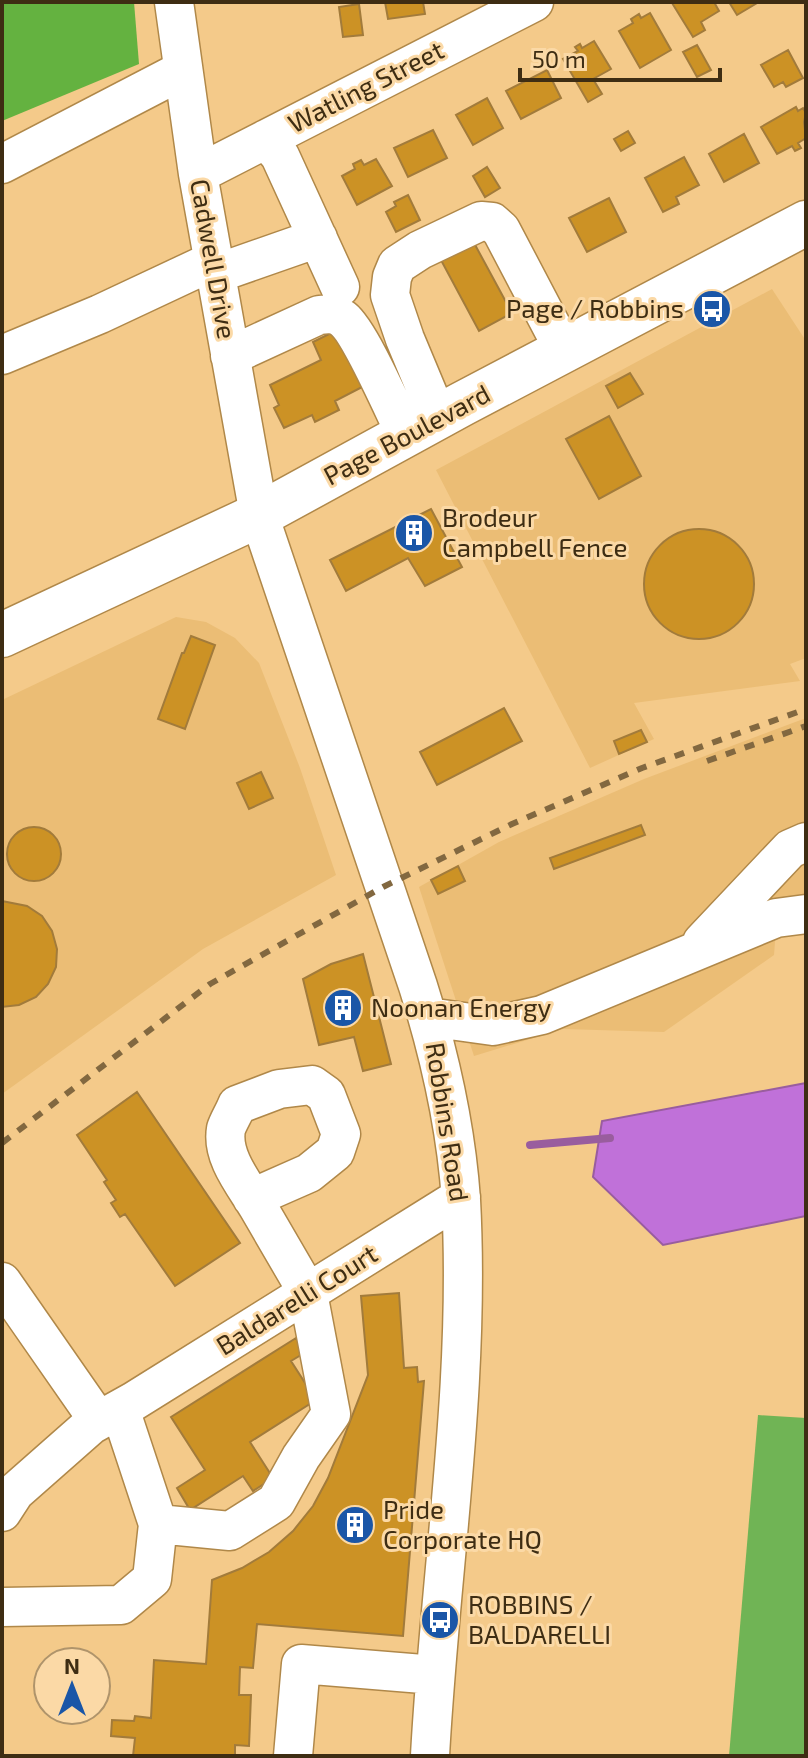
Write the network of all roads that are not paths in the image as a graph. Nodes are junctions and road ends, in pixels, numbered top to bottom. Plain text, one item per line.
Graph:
1 (174, 2) edge
2 (534, 2) edge
3 (495, 11) edge
4 (183, 70) junction
5 (266, 139) junction
6 (2, 164) edge
7 (198, 174) junction
8 (806, 223) edge
9 (318, 238) junction
10 (214, 268) junction
11 (392, 277) junction
12 (336, 300) junction
13 (564, 350) junction
14 (2, 355) edge
15 (230, 356) junction
16 (422, 426) junction
17 (259, 515) junction
18 (2, 635) edge
19 (806, 842) edge
20 (806, 914) edge
21 (692, 953) junction
22 (428, 1017) junction
23 (461, 1197) junction
24 (252, 1198) dead end
25 (2, 1282) edge
26 (308, 1293) junction
27 (117, 1410) junction
28 (2, 1512) edge
29 (158, 1524) junction
30 (2, 1607) edge
31 (435, 1675) junction
32 (293, 1756) edge
33 (430, 1756) edge

1 - 4 street, Cadwell Drive
2 - 3 street, Watling Street
3 - 5 street, Watling Street
4 - 6 street
4 - 7 street, Cadwell Drive
5 - 7 street, Watling Street
5 - 9 street
7 - 10 street, Cadwell Drive
8 - 13 main road, Page Boulevard
9 - 10 street
9 - 12 street
10 - 14 street
10 - 15 street, Cadwell Drive
11 - 12 street
11 - 13 street
11 - 16 street
12 - 15 street
12 - 16 street
13 - 16 main road, Page Boulevard
15 - 17 street, Cadwell Drive
16 - 17 main road, Page Boulevard
17 - 18 main road, Page Boulevard
17 - 22 street, Robbins Road
19 - 21 street
20 - 21 street
21 - 22 street
22 - 23 street, Robbins Road
23 - 26 street, Baldarelli Court
23 - 31 street, Robbins Road
24 - 26 street
25 - 27 street
26 - 27 street, Baldarelli Court
26 - 29 street
27 - 28 street, Baldarelli Court
27 - 29 street
29 - 30 street
31 - 32 street
31 - 33 street, Robbins Road

